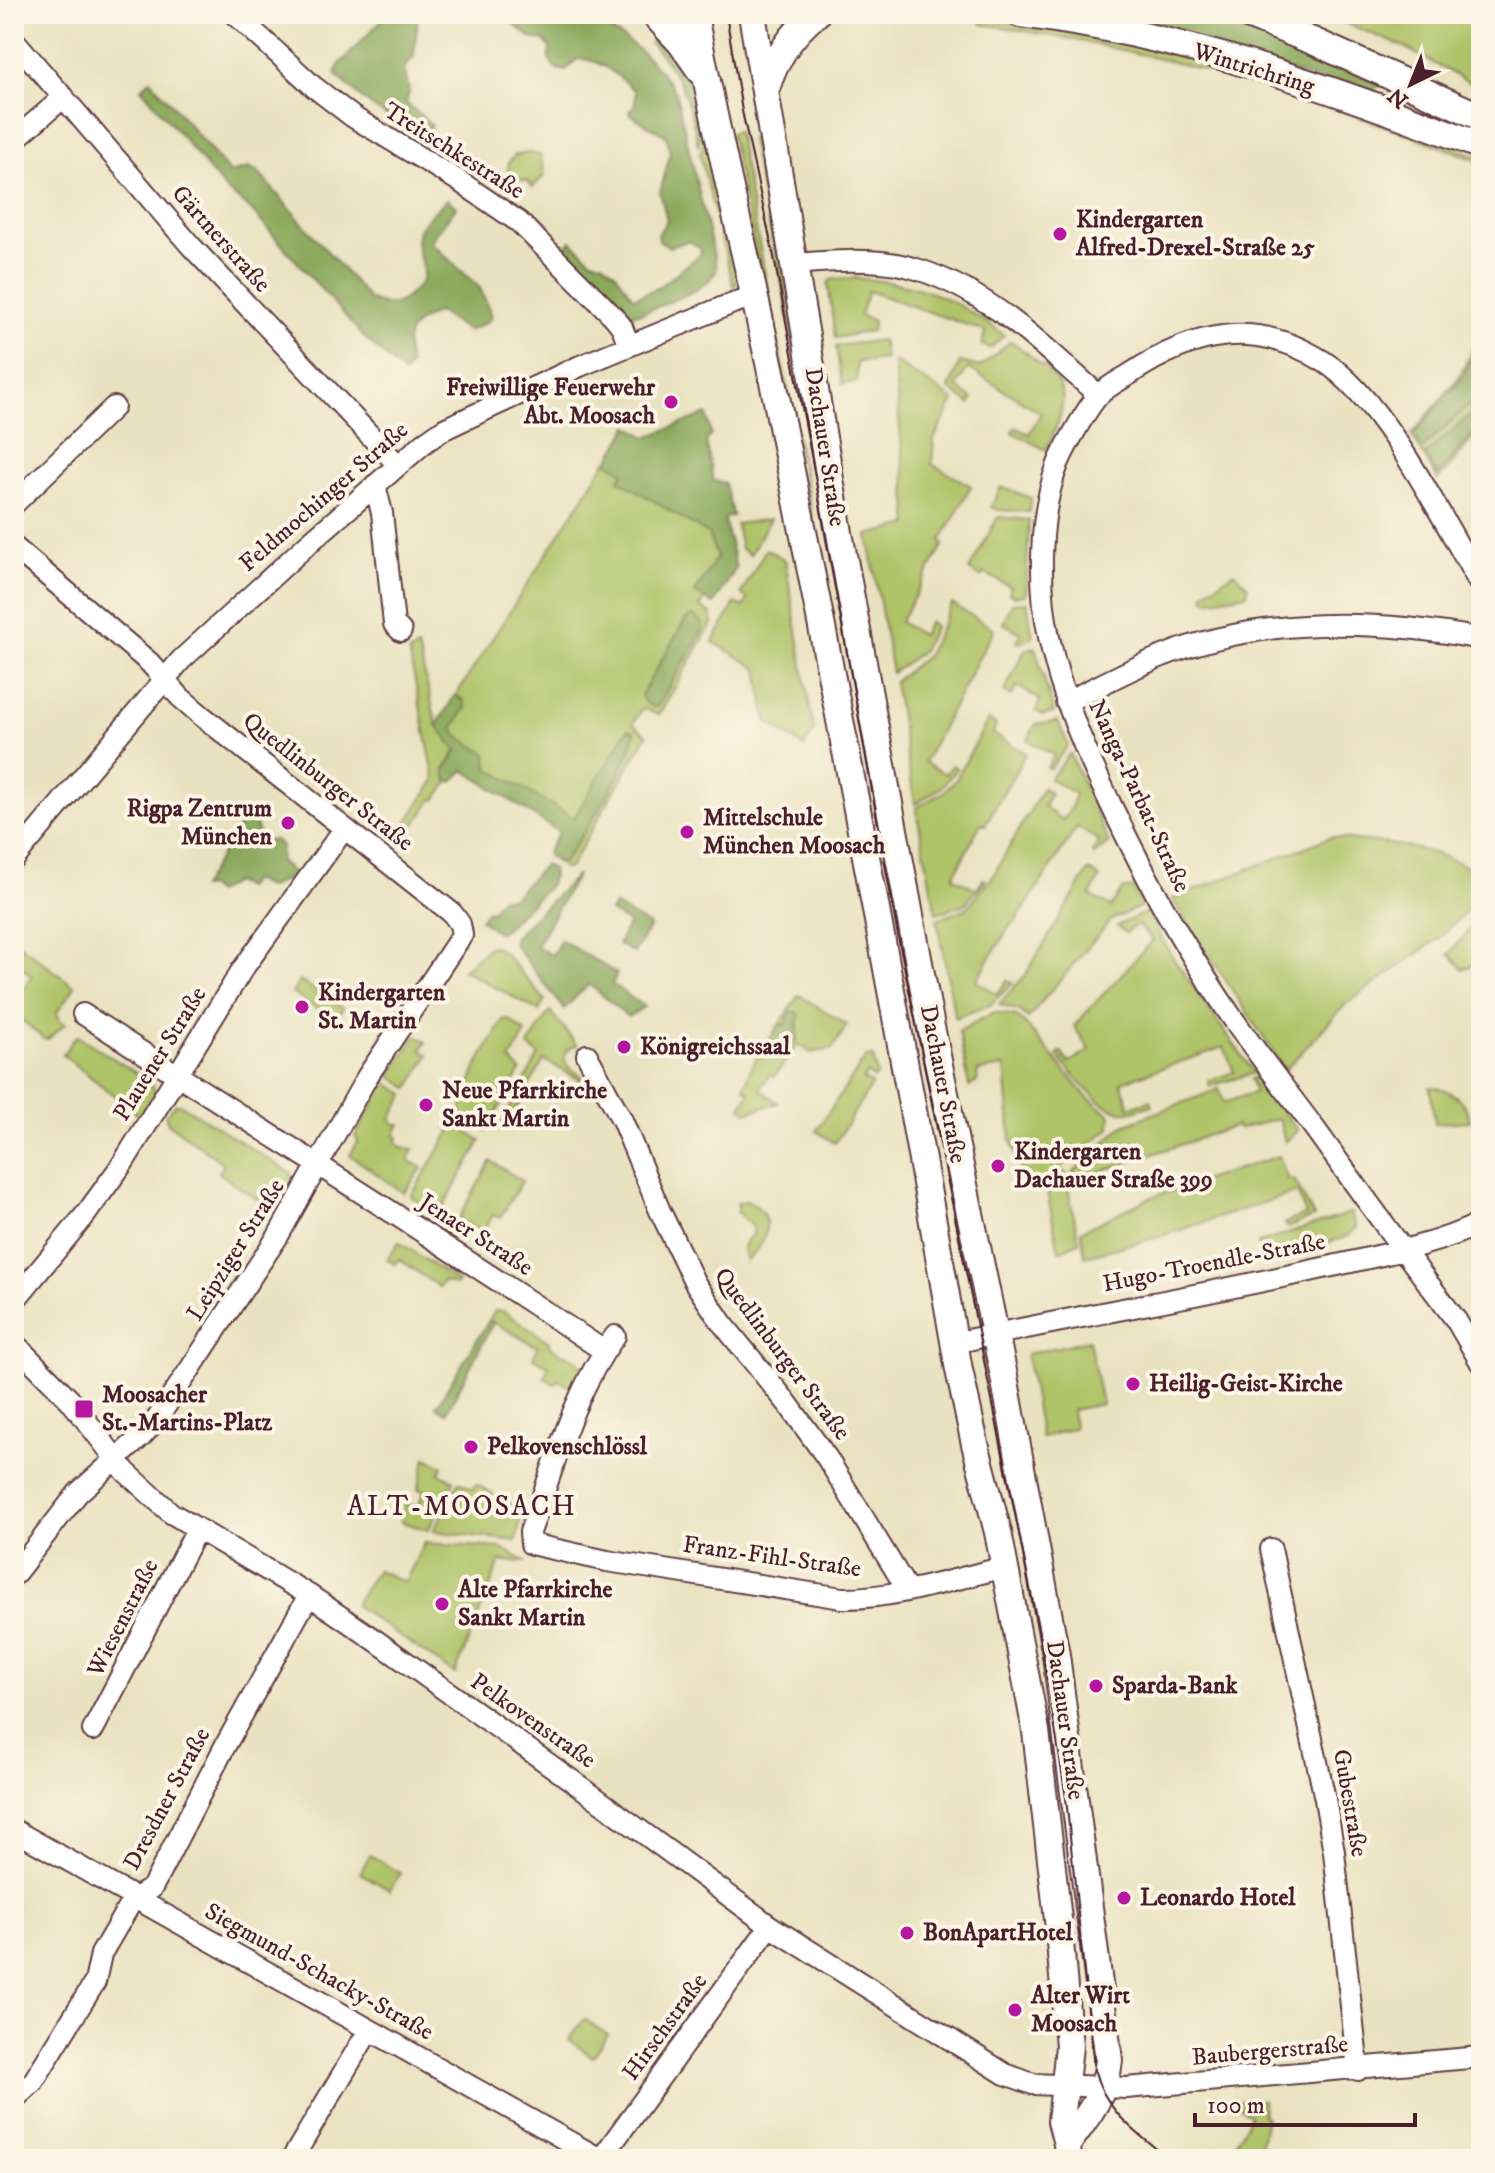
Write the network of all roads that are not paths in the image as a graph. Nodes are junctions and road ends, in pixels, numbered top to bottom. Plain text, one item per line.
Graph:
1 (235, 14) edge
2 (654, 14) edge
3 (694, 14) edge
4 (752, 14) edge
5 (816, 14) edge
6 (1245, 14) edge
7 (1030, 15) edge
8 (1083, 19) edge
9 (14, 40) edge
10 (705, 76) junction
11 (766, 89) junction
12 (64, 97) junction
13 (1481, 117) edge
14 (14, 140) edge
15 (1481, 146) edge
16 (795, 264) junction
17 (756, 296) junction
18 (629, 346) junction
19 (1098, 395) junction
20 (114, 407) dead end
21 (398, 465) junction
22 (375, 485) junction
23 (14, 504) edge
24 (14, 547) edge
25 (1481, 586) edge
26 (401, 631) dead end
27 (1481, 639) edge
28 (164, 679) junction
29 (1066, 702) junction
30 (344, 829) junction
31 (14, 859) edge
32 (460, 924) joint
33 (83, 1014) dead end
34 (587, 1055) dead end
35 (178, 1076) junction
36 (319, 1163) junction
37 (1481, 1223) edge
38 (1402, 1249) junction
39 (14, 1301) edge
40 (995, 1334) junction
41 (14, 1343) edge
42 (954, 1343) junction
43 (1481, 1363) edge
44 (115, 1458) junction
45 (197, 1529) junction
46 (531, 1544) joint
47 (1271, 1549) dead end
48 (1005, 1567) junction
49 (14, 1575) edge
50 (907, 1589) junction
51 (309, 1595) junction
52 (93, 1730) dead end
53 (14, 1830) edge
54 (133, 1899) junction
55 (770, 1926) junction
56 (369, 2030) junction
57 (1481, 2057) edge
58 (1358, 2070) junction
59 (1063, 2085) junction
60 (1104, 2088) junction
61 (14, 2099) edge
62 (1067, 2151) edge
63 (292, 2159) edge
64 (601, 2159) edge

1 - 18 street, Treitschkestraße
2 - 10 main road
3 - 10 main road, Dachauer Straße
4 - 11 main road, Dachauer Straße
5 - 11 main road
6 - 13 main road, Wintrichring
7 - 8 main road, Wintrichring
8 - 15 main road, Wintrichring
9 - 12 street, Gärtnerstraße
10 - 17 main road, Dachauer Straße
11 - 16 main road, Dachauer Straße
12 - 14 street
12 - 21 street, Gärtnerstraße
16 - 19 street
16 - 40 main road, Dachauer Straße
17 - 18 street, Feldmochinger Straße
17 - 42 main road, Dachauer Straße
18 - 21 street, Feldmochinger Straße
19 - 25 street, Nanga-Parbat-Straße
19 - 29 street, Nanga-Parbat-Straße
20 - 23 street
21 - 22 street, Feldmochinger Straße
22 - 26 street
22 - 28 street, Feldmochinger Straße
24 - 28 street, Quedlinburger Straße
27 - 29 street
28 - 30 street, Quedlinburger Straße
28 - 31 street, Feldmochinger Straße
29 - 38 street, Nanga-Parbat-Straße
30 - 32 street, Quedlinburger Straße
30 - 35 street, Plauener Straße
32 - 36 street, Leipziger Straße
33 - 35 street, Jenaer Straße
34 - 50 street, Quedlinburger Straße
35 - 36 street, Jenaer Straße
35 - 39 street, Plauener Straße
36 - 44 street, Leipziger Straße
36 - 46 street, Jenaer Straße
37 - 38 street, Hugo-Troendle-Straße
38 - 40 street, Hugo-Troendle-Straße
38 - 43 street, Nanga-Parbat-Straße
40 - 42 street, Hugo-Troendle-Straße
40 - 60 main road, Dachauer Straße
41 - 44 street, Pelkovenstraße
42 - 48 main road, Dachauer Straße
44 - 45 street, Pelkovenstraße
44 - 49 street, Leipziger Straße
45 - 51 street, Pelkovenstraße
45 - 52 street, Wiesenstraße
46 - 50 street, Franz-Fihl-Straße
47 - 58 street, Gubestraße
48 - 50 street, Franz-Fihl-Straße
48 - 59 main road, Dachauer Straße
51 - 54 street, Dresdner Straße
51 - 55 street, Pelkovenstraße
53 - 54 street, Siegmund-Schacky-Straße
54 - 56 street, Siegmund-Schacky-Straße
54 - 61 street, Dresdner Straße
55 - 59 street, Pelkovenstraße
55 - 64 street, Hirschstraße
56 - 63 street
56 - 64 street, Siegmund-Schacky-Straße
57 - 58 street, Baubergerstraße
58 - 60 street, Baubergerstraße
59 - 60 street, Baubergerstraße
59 - 62 main road, Dachauer Straße
60 - 62 main road, Dachauer Straße

